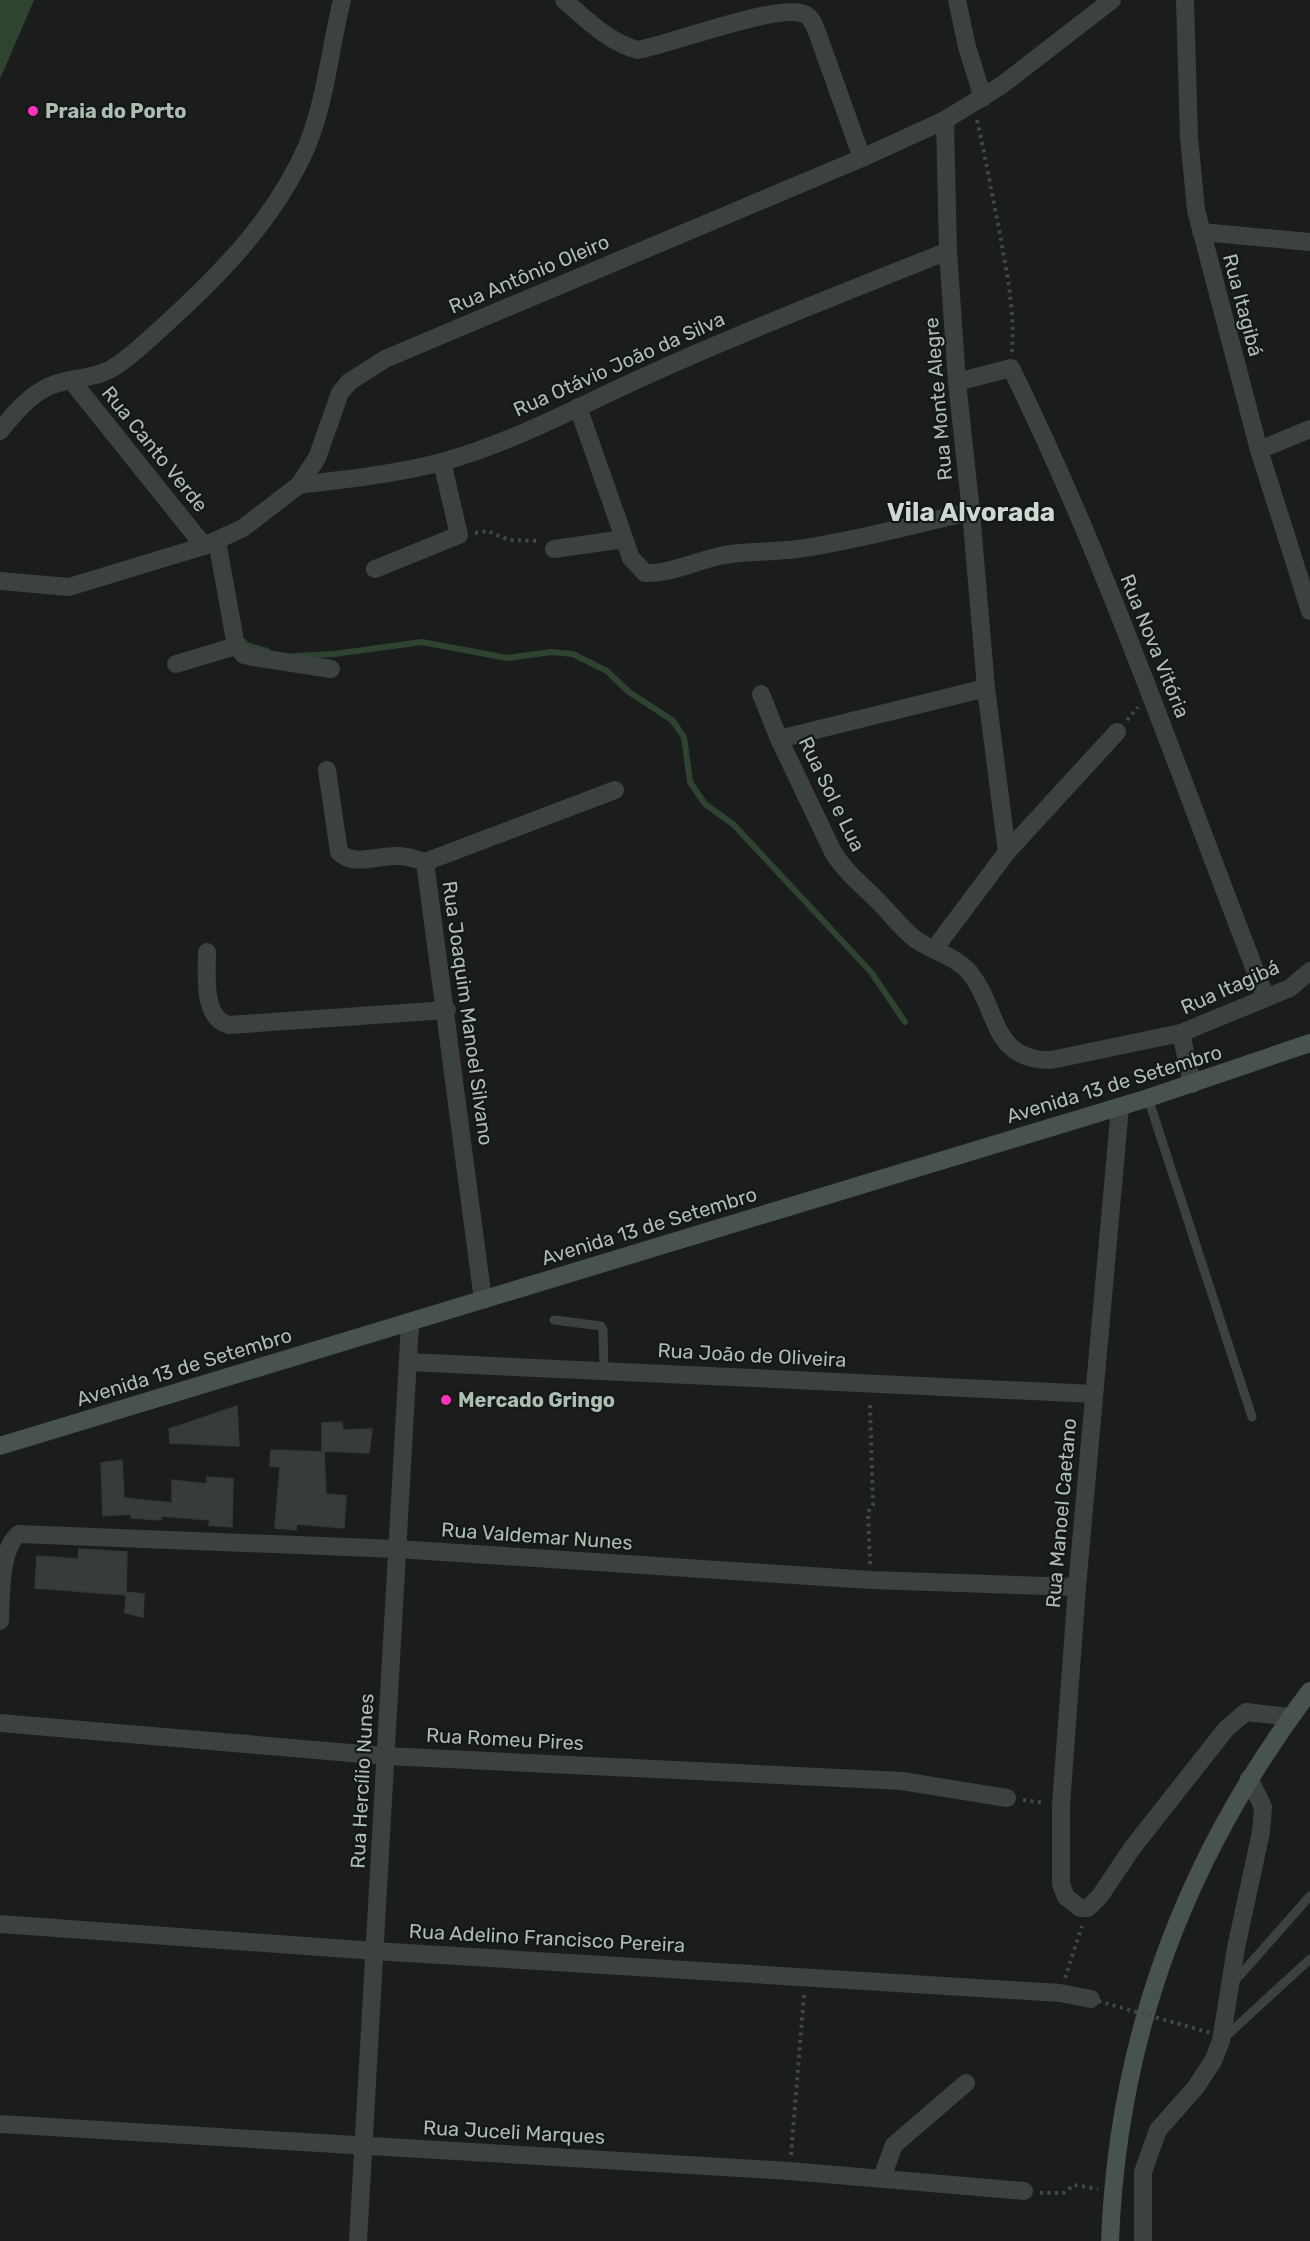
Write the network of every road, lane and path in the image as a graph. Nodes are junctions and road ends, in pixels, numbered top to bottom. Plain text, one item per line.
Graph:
1 (342, 0) edge
2 (564, 0) edge
3 (957, 0) edge
4 (1112, 0) edge
5 (1185, 0) edge
6 (978, 101) junction
7 (945, 120) junction
8 (862, 158) junction
9 (1201, 232) junction
10 (1310, 242) edge
11 (948, 251) junction
12 (1011, 368) junction
13 (71, 380) junction
14 (957, 382) junction
15 (579, 407) junction
16 (1310, 429) edge
17 (0, 431) edge
18 (1259, 450) junction
19 (442, 462) junction
20 (299, 485) junction
21 (972, 512) junction
22 (459, 535) junction
23 (624, 539) junction
24 (210, 543) junction
25 (554, 549) joint
26 (375, 569) dead end
27 (0, 581) edge
28 (1310, 611) edge
29 (236, 646) junction
30 (176, 664) dead end
31 (331, 669) dead end
32 (986, 688) junction
33 (1151, 692) junction
34 (761, 694) dead end
35 (1117, 732) joint
36 (779, 739) junction
37 (327, 770) dead end
38 (615, 790) dead end
39 (1007, 852) junction
40 (425, 861) junction
41 (935, 948) junction
42 (207, 952) dead end
43 (1310, 971) edge
44 (1266, 998) junction
45 (447, 1010) junction
46 (1181, 1033) junction
47 (1310, 1043) edge
48 (1192, 1084) junction
49 (1148, 1098) junction
50 (1120, 1107) junction
51 (483, 1300) junction
52 (554, 1320) dead end
53 (410, 1324) junction
54 (408, 1362) junction
55 (604, 1371) junction
56 (870, 1384) junction
57 (1094, 1394) junction
58 (1252, 1417) dead end
59 (0, 1446) edge
60 (397, 1549) junction
61 (871, 1580) junction
62 (1077, 1587) junction
63 (0, 1621) edge
64 (1310, 1691) edge
65 (1290, 1717) junction
66 (0, 1723) edge
67 (386, 1756) junction
68 (1249, 1778) junction
69 (1007, 1798) joint
70 (1061, 1805) junction
71 (1310, 1896) edge
72 (1088, 1908) junction
73 (0, 1924) edge
74 (375, 1951) junction
75 (1310, 1959) edge
76 (805, 1976) junction
77 (1232, 1985) junction
78 (1060, 1993) junction
79 (1091, 1999) joint
80 (1218, 2037) junction
81 (966, 2083) dead end
82 (0, 2124) edge
83 (363, 2145) junction
84 (789, 2171) junction
85 (882, 2177) junction
86 (1024, 2191) joint
87 (1112, 2191) junction
88 (358, 2241) edge
89 (1110, 2241) edge
90 (1143, 2241) edge

1 - 13 street
2 - 8 street
3 - 6 street
4 - 6 street, Rua Antônio Oleiro
5 - 9 street, Rua Itagibá
6 - 7 street, Rua Antônio Oleiro
6 - 12 path
7 - 8 street, Rua Antônio Oleiro
7 - 11 street, Rua Monte Alegre
8 - 20 street, Rua Antônio Oleiro
9 - 10 street
9 - 18 street, Rua Itagibá
11 - 14 street, Rua Monte Alegre
11 - 15 street, Rua Otávio João da Silva
12 - 14 street
12 - 33 street, Rua Nova Vitória
13 - 17 street
13 - 24 street, Rua Canto Verde
14 - 21 street, Rua Monte Alegre
15 - 19 street, Rua Otávio João da Silva
15 - 23 street
16 - 18 street
18 - 28 street, Rua Itagibá
19 - 20 street, Rua Otávio João da Silva
19 - 22 street
20 - 24 street, Rua Antônio Oleiro
21 - 23 street
21 - 32 street, Rua Monte Alegre
22 - 25 path
22 - 26 street
23 - 25 street
24 - 27 street, Rua Antônio Oleiro
24 - 29 street
29 - 30 street
29 - 31 street
32 - 36 street, Rua Sol e Lua
32 - 39 street, Rua Monte Alegre
33 - 35 path
33 - 44 street, Rua Nova Vitória
34 - 36 street
35 - 39 street
36 - 41 street, Rua Sol e Lua
37 - 40 street
38 - 40 street, Rua Joaquim Manoel Silvano
39 - 41 street
40 - 45 street, Rua Joaquim Manoel Silvano
41 - 46 street, Rua Sol e Lua
42 - 45 street
43 - 44 street, Rua Itagibá
44 - 46 street, Rua Itagibá
45 - 51 street, Rua Joaquim Manoel Silvano
46 - 48 street, Rua Itagibá
47 - 48 main road, Avenida 13 de Setembro
48 - 49 main road, Avenida 13 de Setembro
49 - 50 main road, Avenida 13 de Setembro
49 - 58 lane
50 - 51 main road, Avenida 13 de Setembro
50 - 57 street, Rua Manoel Caetano
51 - 53 main road, Avenida 13 de Setembro
52 - 55 lane
53 - 54 street, Rua Hercílio Nunes
53 - 59 main road, Avenida 13 de Setembro
54 - 55 street, Rua João de Oliveira
54 - 60 street, Rua Hercílio Nunes
55 - 56 street, Rua João de Oliveira
56 - 57 street, Rua João de Oliveira
56 - 61 path
57 - 62 street, Rua Manoel Caetano
60 - 61 street, Rua Valdemar Nunes
60 - 63 street, Rua Valdemar Nunes
60 - 67 street, Rua Hercílio Nunes
61 - 62 street, Rua Valdemar Nunes
62 - 70 street, Rua Manoel Caetano
64 - 65 main road
65 - 68 main road
65 - 72 street
66 - 67 street, Rua Romeu Pires
67 - 69 street, Rua Romeu Pires
67 - 74 street, Rua Hercílio Nunes
68 - 77 street
68 - 87 main road
69 - 70 path
70 - 72 street, Rua Manoel Caetano
71 - 77 lane
72 - 78 path
73 - 74 street, Rua Adelino Francisco Pereira
74 - 76 street, Rua Adelino Francisco Pereira
74 - 83 street, Rua Hercílio Nunes
75 - 80 lane
76 - 78 street, Rua Adelino Francisco Pereira
76 - 84 path
77 - 80 street
78 - 79 street, Rua Adelino Francisco Pereira
79 - 80 path, bridge
80 - 90 street
81 - 85 street
82 - 83 street, Rua Juceli Marques
83 - 84 street, Rua Juceli Marques
83 - 88 street, Rua Hercílio Nunes
84 - 85 street, Rua Juceli Marques
85 - 86 street, Rua Juceli Marques
86 - 87 path
87 - 89 main road

